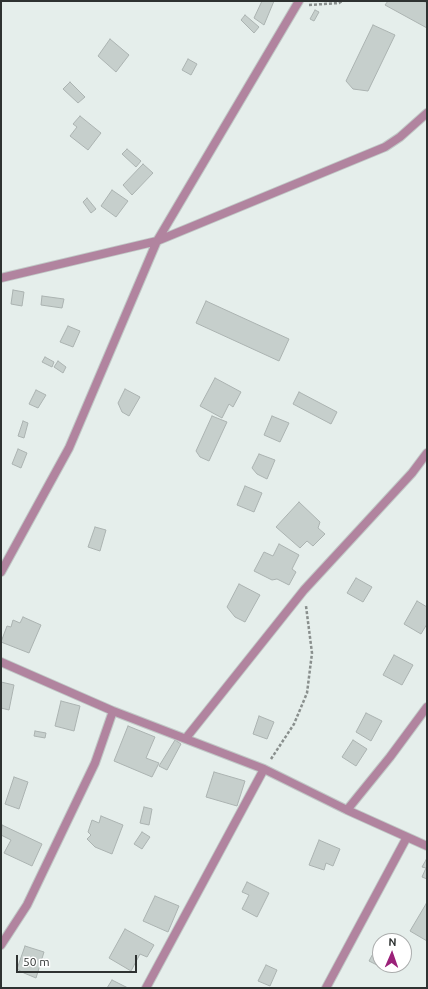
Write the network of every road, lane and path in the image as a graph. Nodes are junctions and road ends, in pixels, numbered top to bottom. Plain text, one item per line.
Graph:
1 (342, 1) edge
2 (298, 3) edge
3 (427, 113) edge
4 (157, 241) junction
5 (1, 278) edge
6 (427, 453) edge
7 (1, 572) edge
8 (304, 590) junction
9 (1, 662) edge
10 (427, 707) edge
11 (113, 710) junction
12 (186, 738) junction
13 (264, 769) junction
14 (347, 810) junction
15 (407, 837) junction
16 (427, 846) edge
17 (1, 945) edge
18 (146, 988) edge
19 (326, 988) edge

1 - 2 path
2 - 4 street
3 - 4 street
4 - 5 street
4 - 7 street
6 - 8 street
8 - 12 street
8 - 13 path
9 - 11 street
10 - 14 street
11 - 12 street
11 - 17 street
12 - 13 street
13 - 14 street
13 - 18 street
14 - 15 street
15 - 16 street
15 - 19 street

